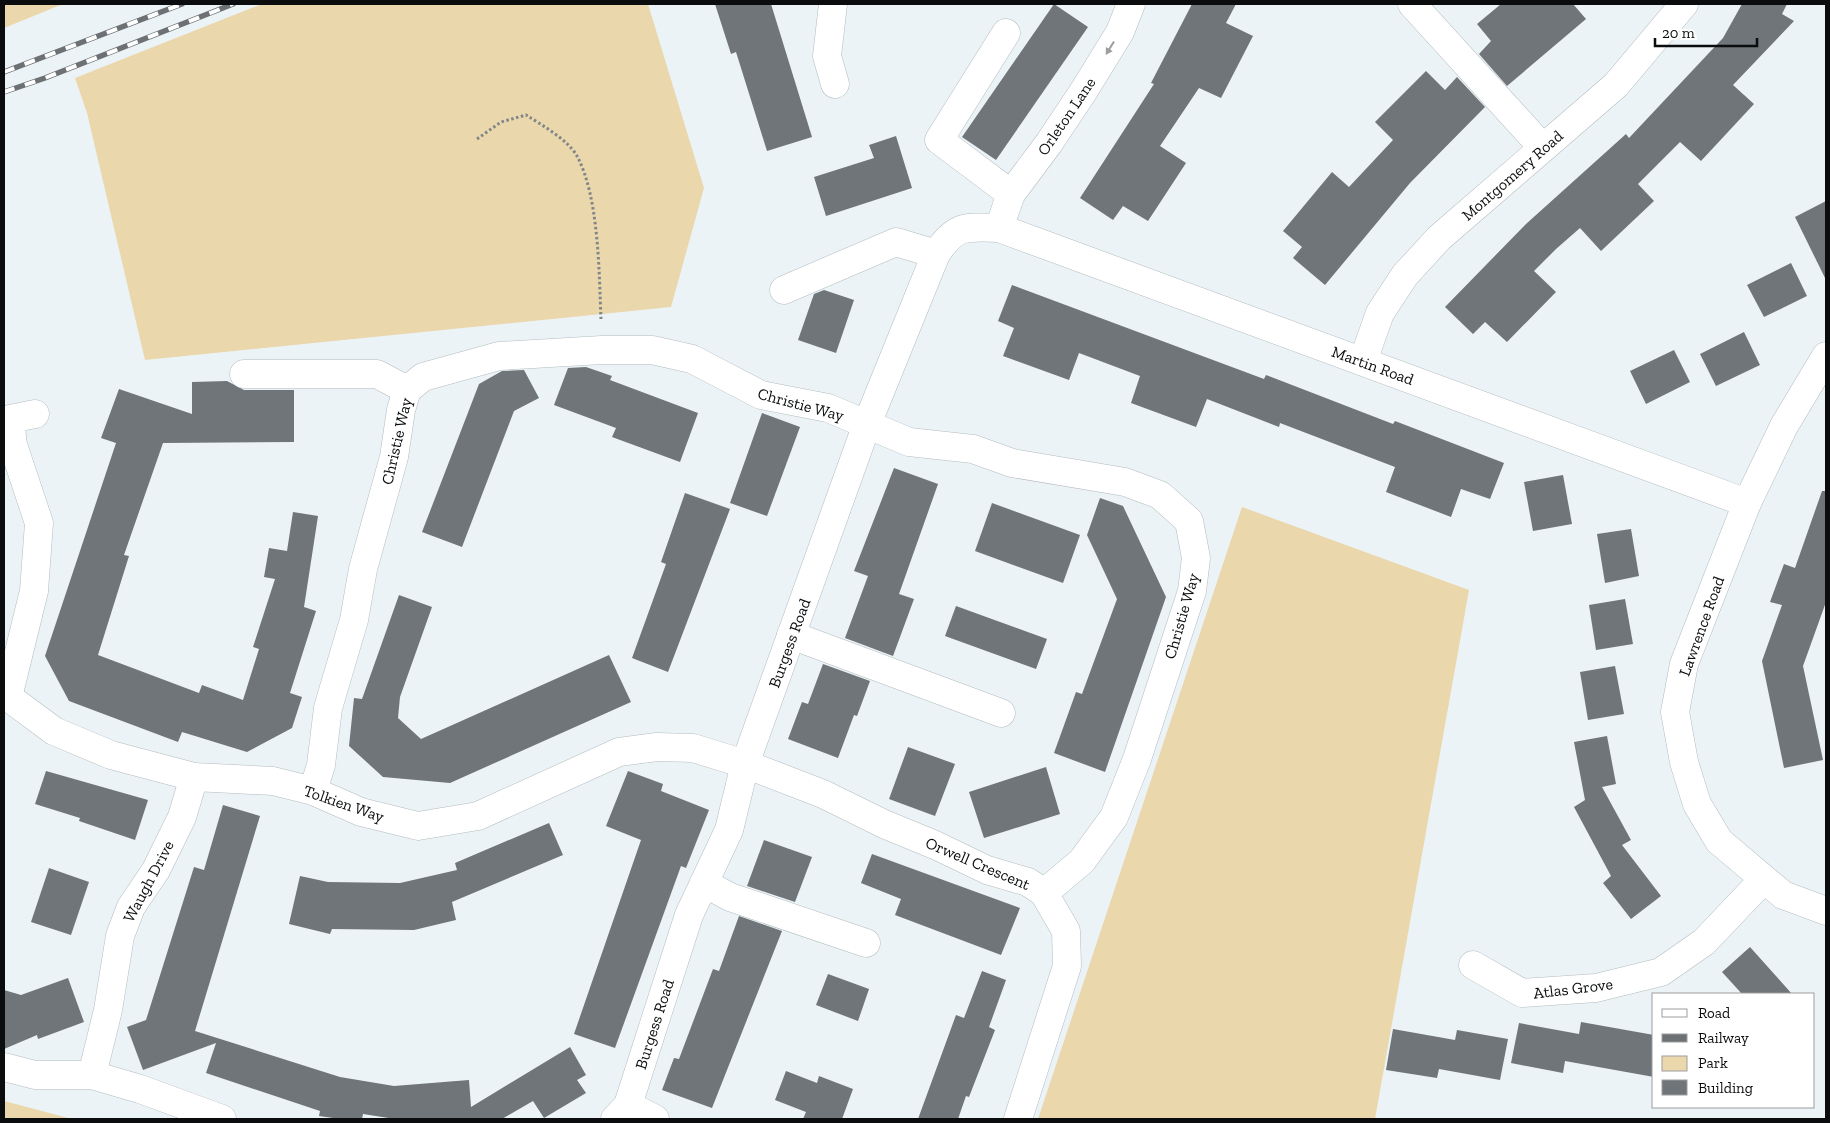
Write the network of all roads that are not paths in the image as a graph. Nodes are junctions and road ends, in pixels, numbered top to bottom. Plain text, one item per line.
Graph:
1 (833, 4) edge
2 (1131, 4) edge
3 (1412, 4) edge
4 (1684, 4) edge
5 (1006, 33) dead end
6 (836, 84) dead end
7 (1543, 148) junction
8 (1011, 194) junction
9 (999, 228) junction
10 (936, 254) junction
11 (784, 290) dead end
12 (1826, 356) edge
13 (1363, 361) junction
14 (244, 374) dead end
15 (407, 390) junction
16 (35, 414) dead end
17 (867, 424) junction
18 (8, 444) edge
19 (1747, 502) junction
20 (791, 635) junction
21 (6, 696) edge
22 (1001, 713) dead end
23 (745, 764) junction
24 (194, 777) junction
25 (313, 791) junction
26 (1763, 880) junction
27 (704, 884) junction
28 (1044, 893) junction
29 (1826, 911) edge
30 (866, 942) dead end
31 (1473, 965) dead end
32 (4, 1067) edge
33 (92, 1075) junction
34 (622, 1112) edge
35 (222, 1119) edge
36 (655, 1119) edge
37 (1018, 1119) edge

1 - 6 street
2 -> 8 street, Orleton Lane
3 - 7 street
4 - 7 street, Montgomery Road
5 - 8 street
7 - 13 street, Montgomery Road
8 - 9 street, Orleton Lane
9 - 10 street, Burgess Road
9 - 13 street, Martin Road
10 - 11 street
10 - 17 street, Burgess Road
12 - 19 street, Lawrence Road
13 - 19 street, Martin Road
14 - 15 street
15 - 17 street, Christie Way
15 - 25 street, Christie Way
16 - 18 street
17 - 20 street, Burgess Road
17 - 28 street, Christie Way
18 - 21 street
19 - 26 street, Lawrence Road
20 - 22 street
20 - 23 street, Burgess Road
21 - 24 street, Tolkien Way
23 - 25 street, Tolkien Way
23 - 27 street, Burgess Road
23 - 28 street, Orwell Crescent
24 - 25 street, Tolkien Way
24 - 33 street, Waugh Drive
26 - 29 street, Lawrence Road
26 - 31 street, Atlas Grove
27 - 30 street
27 - 34 street, Burgess Road
28 - 37 street, Orwell Crescent
32 - 33 street
33 - 35 street
34 - 36 street

